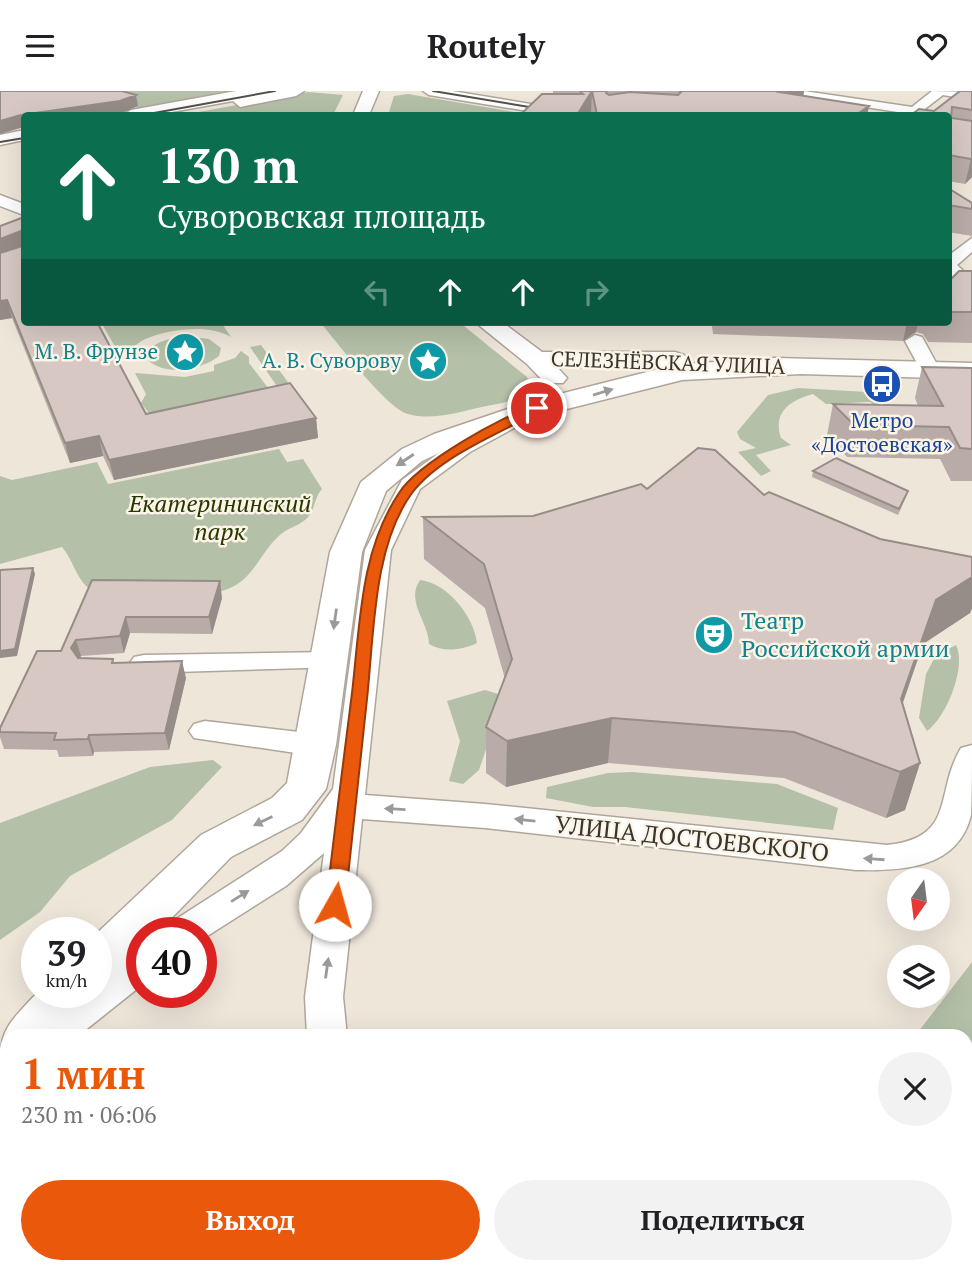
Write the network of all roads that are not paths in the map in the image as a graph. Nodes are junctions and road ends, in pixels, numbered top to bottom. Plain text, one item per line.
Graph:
1 (262, 91) edge
2 (296, 91) edge
3 (371, 91) edge
4 (429, 91) edge
5 (818, 94) edge
6 (916, 96) dead end
7 (972, 96) edge
8 (939, 97) edge
9 (493, 102) junction
10 (801, 107) edge
11 (147, 112) edge
12 (183, 112) edge
13 (362, 112) edge
14 (480, 112) edge
15 (559, 112) edge
16 (907, 112) edge
17 (914, 112) edge
18 (21, 136) edge
19 (0, 140) edge
20 (21, 143) edge
21 (0, 147) edge
22 (0, 199) edge
23 (21, 209) edge
24 (952, 238) edge
25 (972, 242) edge
26 (952, 261) edge
27 (952, 264) edge
28 (952, 267) edge
29 (972, 267) edge
30 (972, 289) edge
31 (492, 326) edge
32 (915, 341) dead end
33 (536, 359) junction
34 (800, 367) junction
35 (930, 370) junction
36 (972, 372) edge
37 (537, 408) junction
38 (362, 551) junction
39 (329, 661) junction
40 (120, 665) edge
41 (205, 731) dead end
42 (316, 745) junction
43 (972, 756) edge
44 (349, 790) junction
45 (966, 800) edge
46 (208, 917) edge
47 (112, 948) edge
48 (126, 976) edge
49 (54, 1008) edge
50 (34, 1029) edge
51 (58, 1029) edge
52 (326, 1029) edge

1 - 11 main road
2 - 12 main road
3 - 13 main road
4 - 9 street
5 - 10 street
5 - 16 street
6 - 8 street
7 - 8 street
8 - 17 street
9 - 14 street
9 - 15 street
18 - 19 main road
20 - 21 main road
22 - 23 street
24 - 25 street
25 - 26 street
27 - 29 street
28 - 30 street
31 - 33 main road
32 - 35 street
33 - 34 main road, СЕЛЕЗНЁВСКАЯ УЛИЦА
33 - 37 main road
34 - 35 main road, СЕЛЕЗНЁВСКАЯ УЛИЦА
37 -> 34 main road, СЕЛЕЗНЁВСКАЯ УЛИЦА
35 - 36 main road, СЕЛЕЗНЁВСКАЯ УЛИЦА
37 - 38 street
37 -> 38 main road, СЕЛЕЗНЁВСКАЯ УЛИЦА
38 -> 39 main road
38 - 44 street
39 - 40 street
39 - 42 main road
41 - 42 street
42 -> 47 main road
43 - 45 street, УЛИЦА ДОСТОЕВСКОГО
45 -> 44 street, УЛИЦА ДОСТОЕВСКОГО
46 -> 44 street
52 -> 44 street
48 - 51 street
49 - 50 main road

